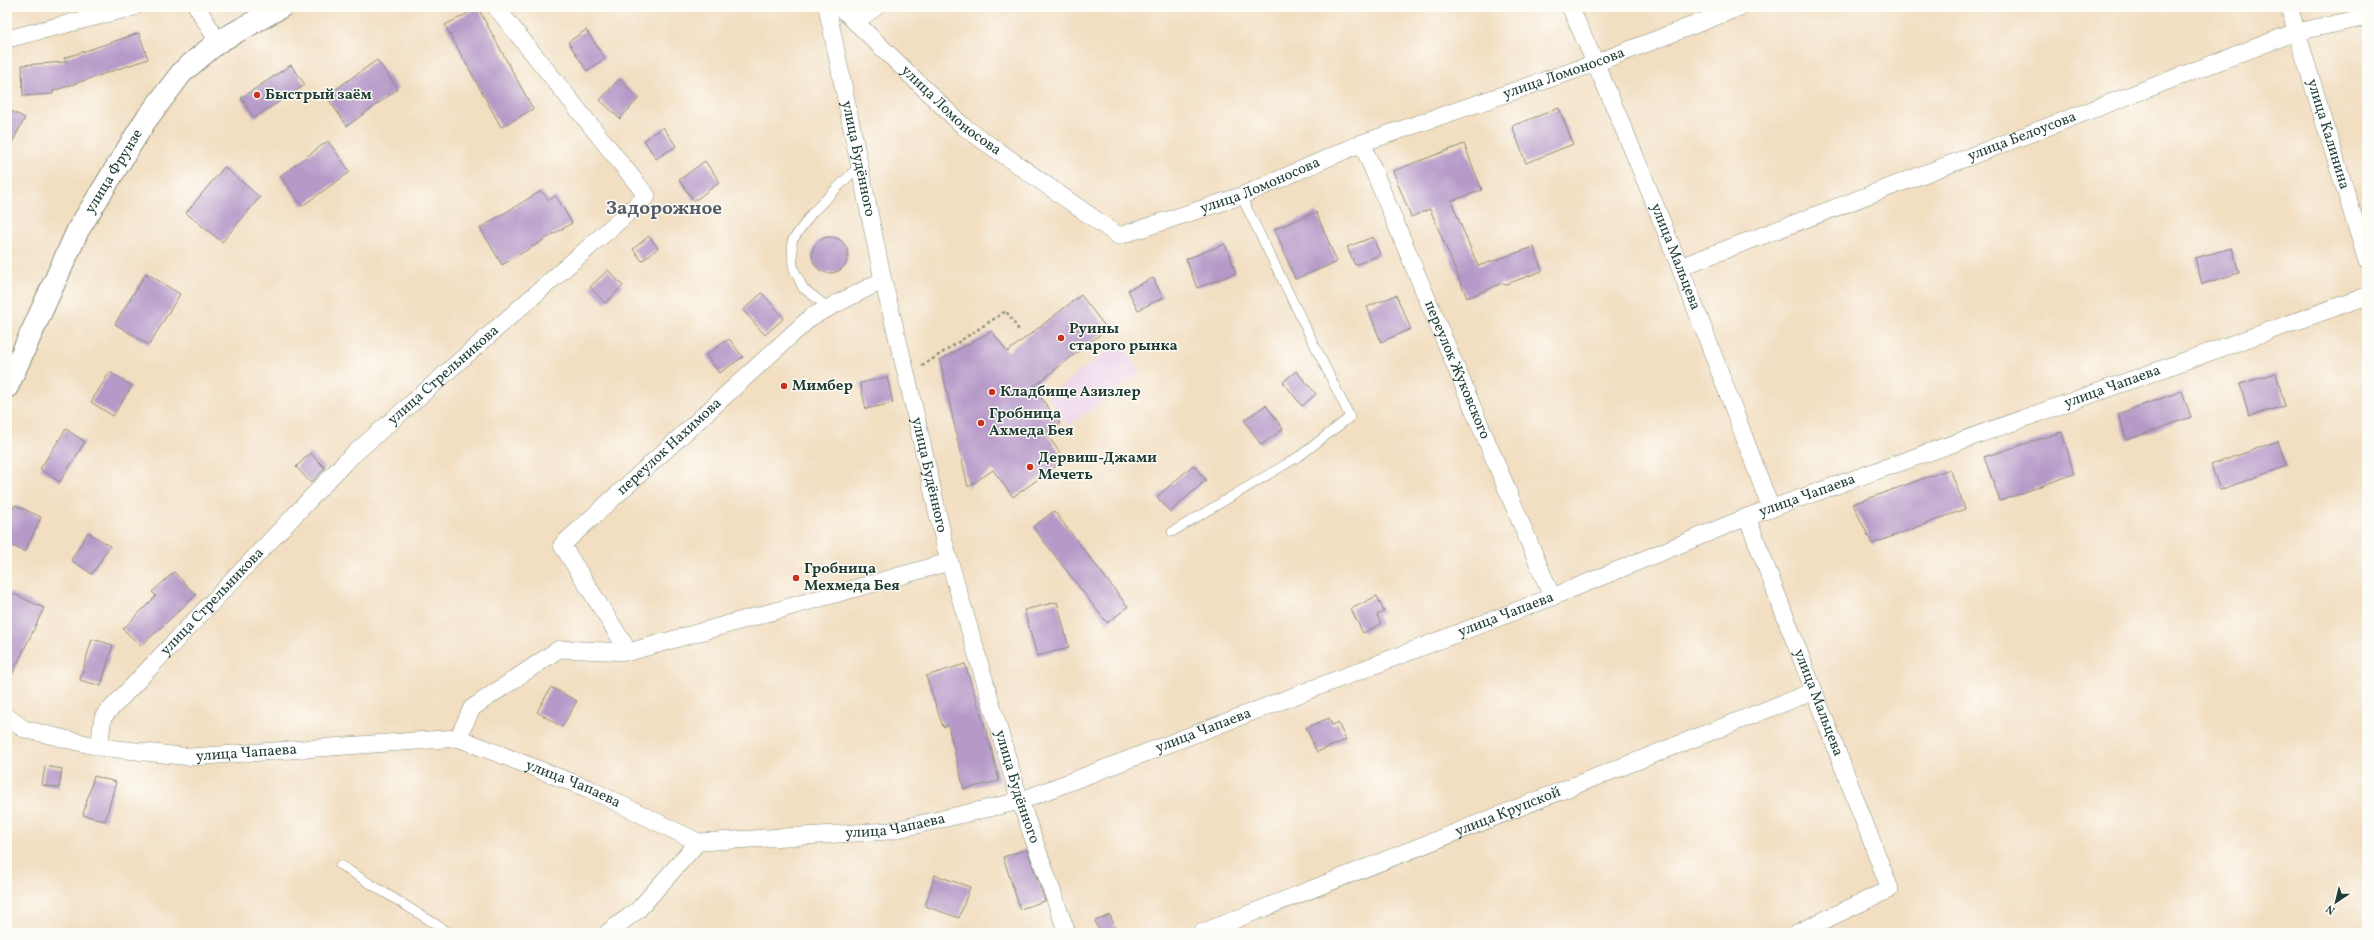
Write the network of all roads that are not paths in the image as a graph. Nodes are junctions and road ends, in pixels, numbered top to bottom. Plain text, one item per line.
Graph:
1 (134, 7) edge
2 (197, 7) edge
3 (281, 7) edge
4 (496, 7) edge
5 (827, 7) edge
6 (840, 7) edge
7 (876, 7) edge
8 (1570, 7) edge
9 (1740, 7) edge
10 (2289, 7) edge
11 (2367, 17) edge
12 (855, 22) junction
13 (2296, 32) junction
14 (7, 39) edge
15 (218, 42) junction
16 (1596, 63) junction
17 (1362, 143) junction
18 (860, 165) junction
19 (1241, 196) junction
20 (2367, 260) edge
21 (1680, 267) junction
22 (883, 280) junction
23 (2367, 296) edge
24 (829, 308) junction
25 (7, 387) edge
26 (1771, 509) junction
27 (1747, 516) junction
28 (1172, 532) dead end
29 (949, 562) junction
30 (1552, 597) junction
31 (629, 652) junction
32 (1814, 691) junction
33 (7, 717) edge
34 (458, 738) junction
35 (99, 747) junction
36 (1020, 801) junction
37 (698, 842) junction
38 (340, 865) dead end
39 (450, 933) edge
40 (607, 933) edge
41 (1067, 933) edge
42 (1201, 933) edge
43 (1797, 933) edge

1 - 14 street
2 - 15 street
3 - 15 main road, улица Фрунзе
4 - 35 street, улица Стрельникова
5 - 18 street, улица Будённого
6 - 12 street, улица Ломоносова
7 - 12 street
8 - 16 street, улица Мальцева
9 - 16 street, улица Ломоносова
10 - 13 street, улица Калинина
11 - 13 street, улица Белоусова
12 - 19 street, улица Ломоносова
13 - 20 street, улица Калинина
13 - 21 street, улица Белоусова
15 - 25 main road, улица Фрунзе
16 - 17 street, улица Ломоносова
16 - 21 street, улица Мальцева
17 - 19 street, улица Ломоносова
17 - 30 street, переулок Жуковского
18 - 22 street, улица Будённого
18 - 24 lane
19 - 28 lane
21 - 26 street, улица Мальцева
22 - 24 street, переулок Нахимова
22 - 29 street, улица Будённого
23 - 26 street, улица Чапаева
24 - 31 street, переулок Нахимова
26 - 27 street, улица Чапаева
27 - 30 street, улица Чапаева
27 - 32 street, улица Мальцева
29 - 31 street
29 - 36 street, улица Будённого
30 - 36 street, улица Чапаева
31 - 34 street
32 - 42 street, улица Крупской
32 - 43 street, улица Мальцева
33 - 35 street, улица Чапаева
34 - 35 street, улица Чапаева
34 - 37 street, улица Чапаева
36 - 37 street, улица Чапаева
36 - 41 street, улица Будённого
37 - 40 street
38 - 39 lane

